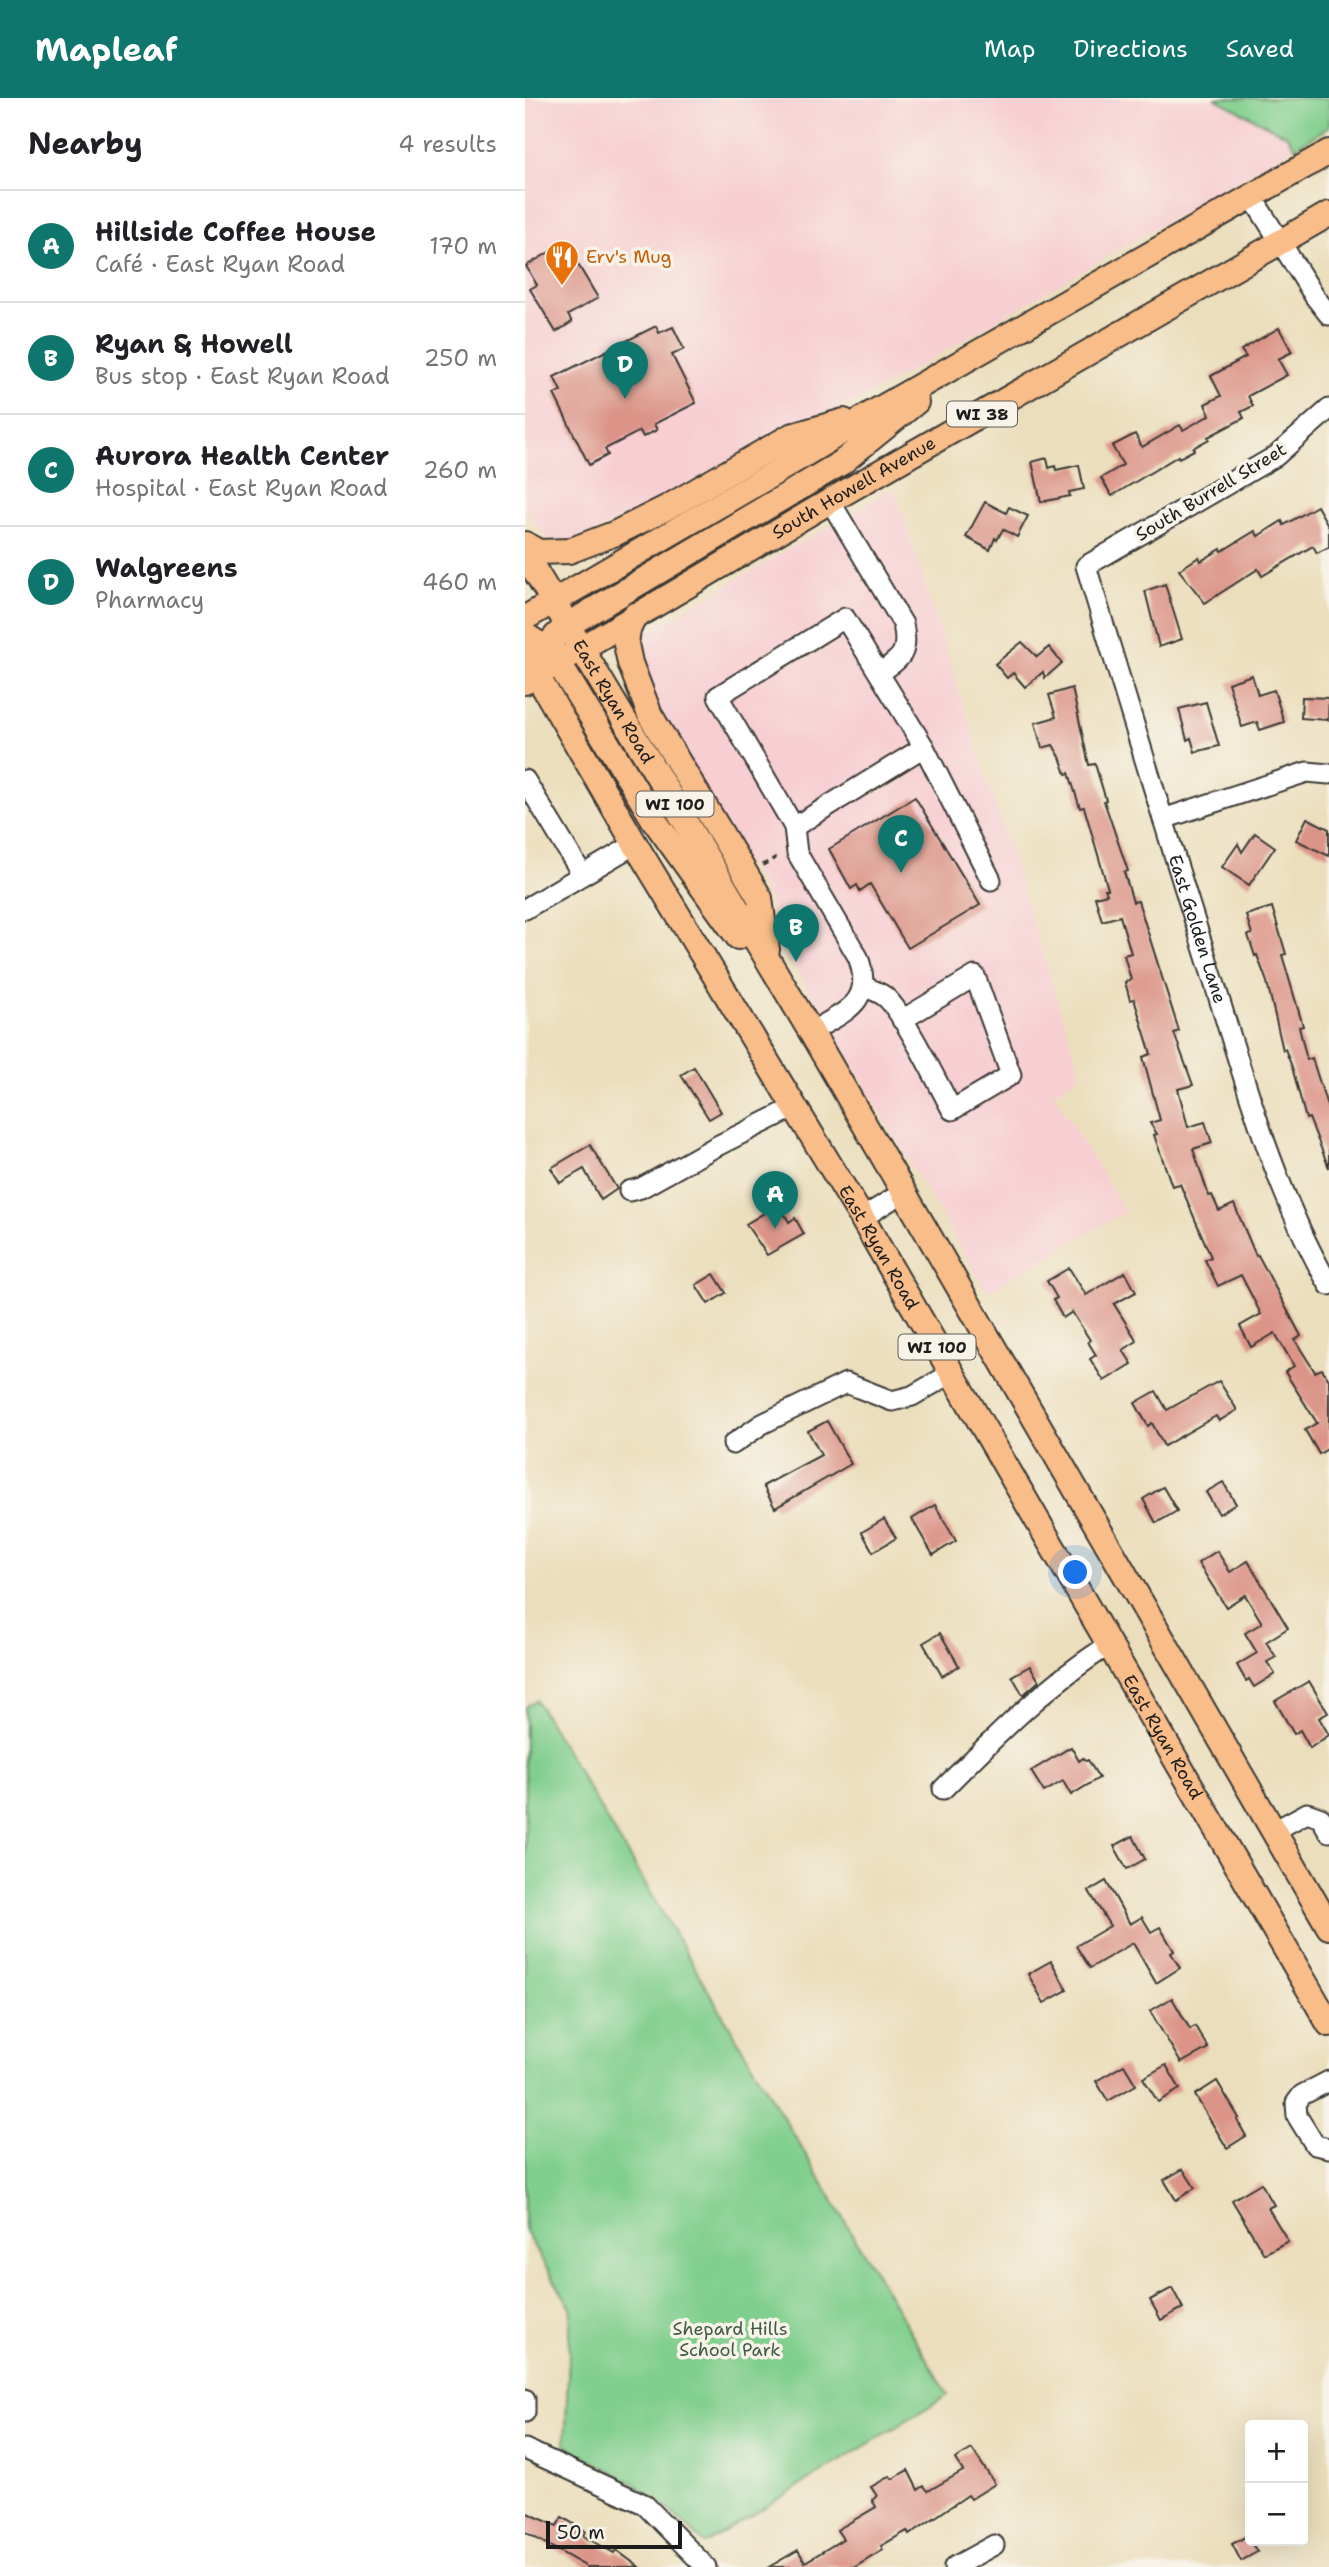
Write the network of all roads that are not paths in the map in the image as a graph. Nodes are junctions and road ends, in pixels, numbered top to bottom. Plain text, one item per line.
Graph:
1 (1329, 152) edge
2 (1252, 197) junction
3 (1329, 214) edge
4 (1279, 242) junction
5 (1329, 315) edge
6 (969, 360) junction
7 (1329, 409) edge
8 (871, 414) junction
9 (830, 501) junction
10 (525, 544) edge
11 (525, 554) edge
12 (1086, 566) joint
13 (553, 601) junction
14 (635, 615) junction
15 (568, 625) junction
16 (582, 647) junction
17 (533, 651) edge
18 (879, 673) junction
19 (924, 747) junction
20 (1329, 774) edge
21 (525, 780) edge
22 (532, 809) edge
23 (1163, 819) junction
24 (794, 827) junction
25 (635, 844) junction
26 (582, 874) junction
27 (991, 880) dead end
28 (525, 909) edge
29 (769, 961) junction
30 (864, 986) junction
31 (783, 987) junction
32 (902, 1020) junction
33 (811, 1032) junction
34 (795, 1107) junction
35 (629, 1191) dead end
36 (902, 1193) junction
37 (862, 1218) junction
38 (1329, 1284) edge
39 (952, 1373) junction
40 (733, 1444) dead end
41 (1109, 1645) junction
42 (943, 1789) dead end
43 (1274, 1831) junction
44 (1329, 1832) edge
45 (1329, 1927) edge
46 (1329, 2024) edge
47 (1329, 2081) edge
48 (1329, 2148) edge
49 (525, 2399) edge
50 (525, 2412) edge
51 (525, 2449) edge
52 (993, 2545) dead end
53 (706, 2567) edge
54 (954, 2567) edge

1 - 2 main road, WI 38
2 - 4 street
2 - 6 main road, WI 38
3 - 4 main road, South Howell Avenue / WI 38
4 - 5 street
4 - 9 main road, South Howell Avenue / WI 38
6 - 8 main road, WI 38
6 - 15 main road
7 - 12 street, South Burrell Street
8 - 10 main road
8 - 13 main road, WI 38
9 - 14 main road, South Howell Avenue / WI 38
9 - 18 street
11 - 13 main road, WI 100
12 - 23 street, East Golden Lane
13 - 15 main road, East Ryan Road / WI 100
13 - 17 main road, WI 38
14 - 16 main road, South Howell Avenue / WI 38
14 - 29 main road
15 - 16 main road, East Ryan Road / WI 100
15 - 17 main road
16 - 17 main road, South Howell Avenue / WI 38
16 - 29 main road, East Ryan Road / WI 100
17 - 25 main road, East Ryan Road / WI 100
17 - 31 main road
18 - 19 street
18 - 24 street
19 - 24 street
19 - 27 street
20 - 23 street
21 - 22 street
22 - 26 street
23 - 38 street, East Golden Lane
24 - 30 street
25 - 26 street
25 - 34 main road, East Ryan Road / WI 100
26 - 28 street
29 - 31 main road, East Ryan Road / WI 100
30 - 32 street
30 - 33 street
31 - 33 main road, East Ryan Road / WI 100
32 - 32 street
33 - 36 main road, East Ryan Road / WI 100
34 - 35 street
34 - 37 main road, East Ryan Road / WI 100
36 - 37 street
36 - 43 main road, East Ryan Road / WI 100
37 - 39 main road, East Ryan Road / WI 100
39 - 40 street
39 - 41 main road, East Ryan Road / WI 100
41 - 42 street
41 - 46 main road, East Ryan Road / WI 100
43 - 44 street
43 - 45 main road, East Ryan Road / WI 100
47 - 48 street
49 - 50 street
51 - 53 street
52 - 54 street

